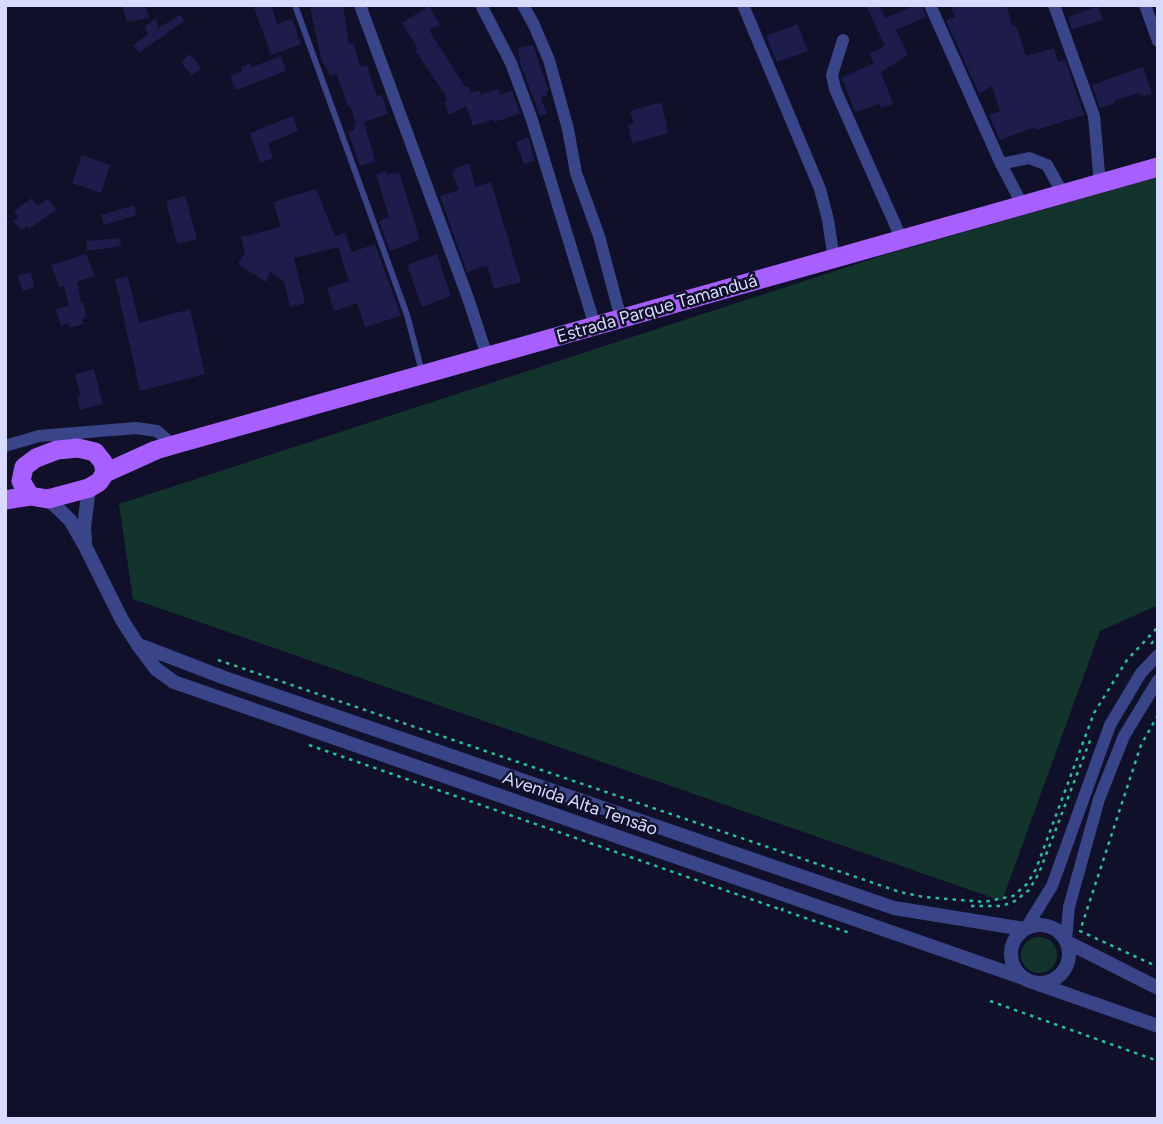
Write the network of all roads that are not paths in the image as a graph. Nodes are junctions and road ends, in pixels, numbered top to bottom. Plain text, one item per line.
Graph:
1 (295, 5) edge
2 (360, 5) edge
3 (481, 5) edge
4 (523, 5) edge
5 (743, 5) edge
6 (930, 5) edge
7 (1054, 5) edge
8 (1145, 5) edge
9 (843, 40) dead end
10 (1158, 41) edge
11 (1001, 164) junction
12 (1158, 167) edge
13 (1100, 184) junction
14 (1063, 194) junction
15 (1023, 206) junction
16 (902, 240) junction
17 (834, 259) junction
18 (621, 319) junction
19 (595, 326) junction
20 (487, 356) junction
21 (422, 374) junction
22 (5, 446) edge
23 (164, 447) junction
24 (94, 452) junction
25 (24, 467) junction
26 (104, 473) junction
27 (5, 478) edge
28 (89, 488) junction
29 (39, 498) junction
30 (5, 500) edge
31 (85, 546) junction
32 (138, 645) junction
33 (1153, 650) edge
34 (1158, 680) edge
35 (1025, 928) junction
36 (1067, 941) junction
37 (1023, 978) junction
38 (1038, 984) junction
39 (1158, 988) edge
40 (1158, 1026) edge

1 - 21 lane
2 - 20 street
3 - 19 street
4 - 18 street
5 - 17 street
6 - 11 street
7 - 13 street
8 - 10 street
9 - 16 street
11 - 14 street
11 - 15 street
12 - 13 main road, Estrada Parque Tamanduá
13 - 14 main road, Estrada Parque Tamanduá
14 - 15 main road, Estrada Parque Tamanduá
15 - 16 main road, Estrada Parque Tamanduá
16 - 17 main road, Estrada Parque Tamanduá
17 - 18 main road, Estrada Parque Tamanduá
18 - 19 main road, Estrada Parque Tamanduá
19 - 20 main road, Estrada Parque Tamanduá
20 - 21 main road, Estrada Parque Tamanduá
21 - 23 main road, Estrada Parque Tamanduá
22 - 23 street
23 - 24 main road, Estrada Parque Tamanduá
23 - 26 main road, Estrada Parque Tamanduá
24 - 25 main road, Estrada Parque Tamanduá
24 - 26 main road
25 - 27 main road
25 - 29 main road
26 - 28 main road
28 - 29 main road
28 - 31 street, Avenida Alta Tensāo
29 - 30 main road
29 - 31 street, Avenida Alta Tensāo
31 - 32 street, Avenida Alta Tensāo
32 - 35 street, Avenida Alta Tensāo
32 - 37 street, Avenida Alta Tensāo
33 - 35 street
34 - 36 street
35 - 36 street
35 - 37 street
36 - 38 street
36 - 39 street
37 - 38 street
38 - 40 street

